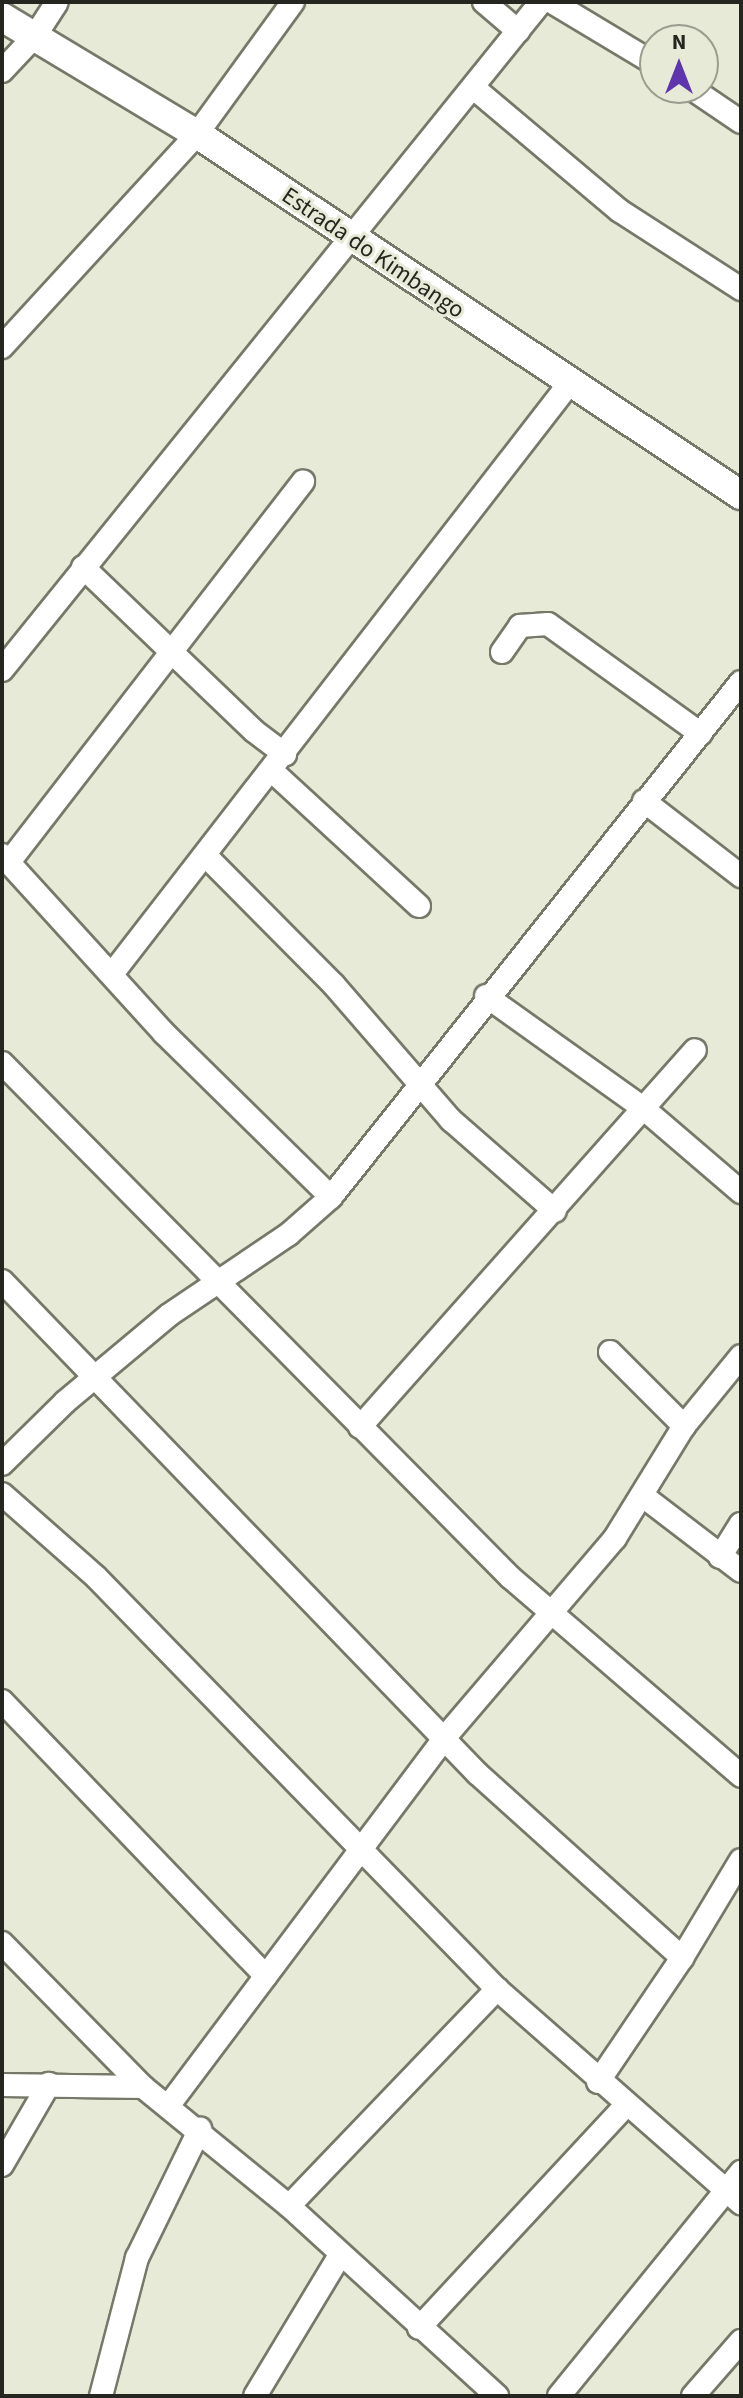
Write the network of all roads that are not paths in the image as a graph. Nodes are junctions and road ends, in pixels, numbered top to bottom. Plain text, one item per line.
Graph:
1 (57, 2) edge
2 (293, 2) edge
3 (484, 2) edge
4 (541, 2) edge
5 (552, 2) edge
6 (2, 17) edge
7 (518, 31) junction
8 (35, 36) junction
9 (639, 54) edge
10 (2, 71) edge
11 (475, 89) junction
12 (715, 104) edge
13 (741, 122) edge
14 (197, 134) junction
15 (352, 239) junction
16 (741, 289) edge
17 (2, 347) edge
18 (572, 380) junction
19 (303, 481) dead end
20 (741, 495) edge
21 (83, 567) junction
22 (173, 649) junction
23 (502, 652) dead end
24 (2, 670) edge
25 (741, 682) edge
26 (701, 734) junction
27 (278, 762) junction
28 (644, 801) junction
29 (206, 856) junction
30 (6, 858) edge
31 (741, 876) edge
32 (419, 906) dead end
33 (112, 974) junction
34 (486, 996) junction
35 (695, 1050) dead end
36 (2, 1063) edge
37 (420, 1083) junction
38 (643, 1108) junction
39 (741, 1192) edge
40 (331, 1197) junction
41 (555, 1211) junction
42 (218, 1280) junction
43 (2, 1281) edge
44 (610, 1352) dead end
45 (741, 1356) edge
46 (96, 1375) junction
47 (684, 1426) junction
48 (360, 1427) junction
49 (2, 1464) edge
50 (2, 1494) edge
51 (643, 1496) junction
52 (741, 1524) edge
53 (720, 1557) junction
54 (741, 1571) edge
55 (551, 1611) junction
56 (2, 1701) edge
57 (446, 1736) junction
58 (741, 1776) edge
59 (361, 1854) junction
60 (741, 1860) edge
61 (2, 1943) edge
62 (682, 1958) junction
63 (266, 1976) junction
64 (497, 1989) junction
65 (598, 2082) junction
66 (49, 2084) junction
67 (2, 2085) edge
68 (143, 2087) junction
69 (169, 2105) junction
70 (626, 2105) junction
71 (200, 2129) junction
72 (2, 2165) edge
73 (741, 2172) edge
74 (734, 2198) edge
75 (289, 2206) junction
76 (340, 2255) junction
77 (419, 2328) junction
78 (741, 2341) edge
79 (261, 2393) edge
80 (101, 2396) edge
81 (497, 2396) edge
82 (559, 2396) edge
83 (693, 2396) edge

1 - 8 street
2 - 14 street
3 - 7 street
4 - 7 street
5 - 9 street
6 - 8 street, Estrada do Kimbango
7 - 11 street
8 - 10 street
8 - 14 street, Estrada do Kimbango
11 - 15 street
11 - 16 street
12 - 13 street
14 - 15 street, Estrada do Kimbango
14 - 17 street
15 - 18 street, Estrada do Kimbango
15 - 21 street
18 - 20 street, Estrada do Kimbango
18 - 27 street
19 - 22 street
21 - 22 street
21 - 24 street
22 - 27 street
22 - 30 street
23 - 26 street
25 - 26 street
26 - 28 street
27 - 29 street
27 - 32 street
28 - 31 street
28 - 34 street
29 - 33 street
29 - 37 street
30 - 33 street
33 - 40 street
34 - 37 street
34 - 38 street
35 - 38 street
36 - 42 street
37 - 40 street
37 - 41 street
38 - 39 street
38 - 41 street
40 - 42 street
41 - 48 street
42 - 46 street
42 - 48 street
43 - 46 street
44 - 47 street
45 - 47 street
46 - 49 street
46 - 57 street
47 - 51 street
48 - 55 street
50 - 59 street
51 - 53 street
51 - 55 street
52 - 53 street
53 - 54 street
55 - 57 street
55 - 58 street
56 - 63 street
57 - 59 street
57 - 62 street
59 - 63 street
59 - 64 street
60 - 62 street
61 - 68 street
62 - 65 street
63 - 69 street
64 - 65 street
64 - 75 street
65 - 70 street
66 - 67 street
66 - 68 street
66 - 72 street
68 - 69 street
69 - 71 street
70 - 74 street
70 - 77 street
71 - 75 street
71 - 80 street
73 - 74 street
74 - 82 street
75 - 76 street
76 - 77 street
76 - 79 street
77 - 81 street
78 - 83 street

